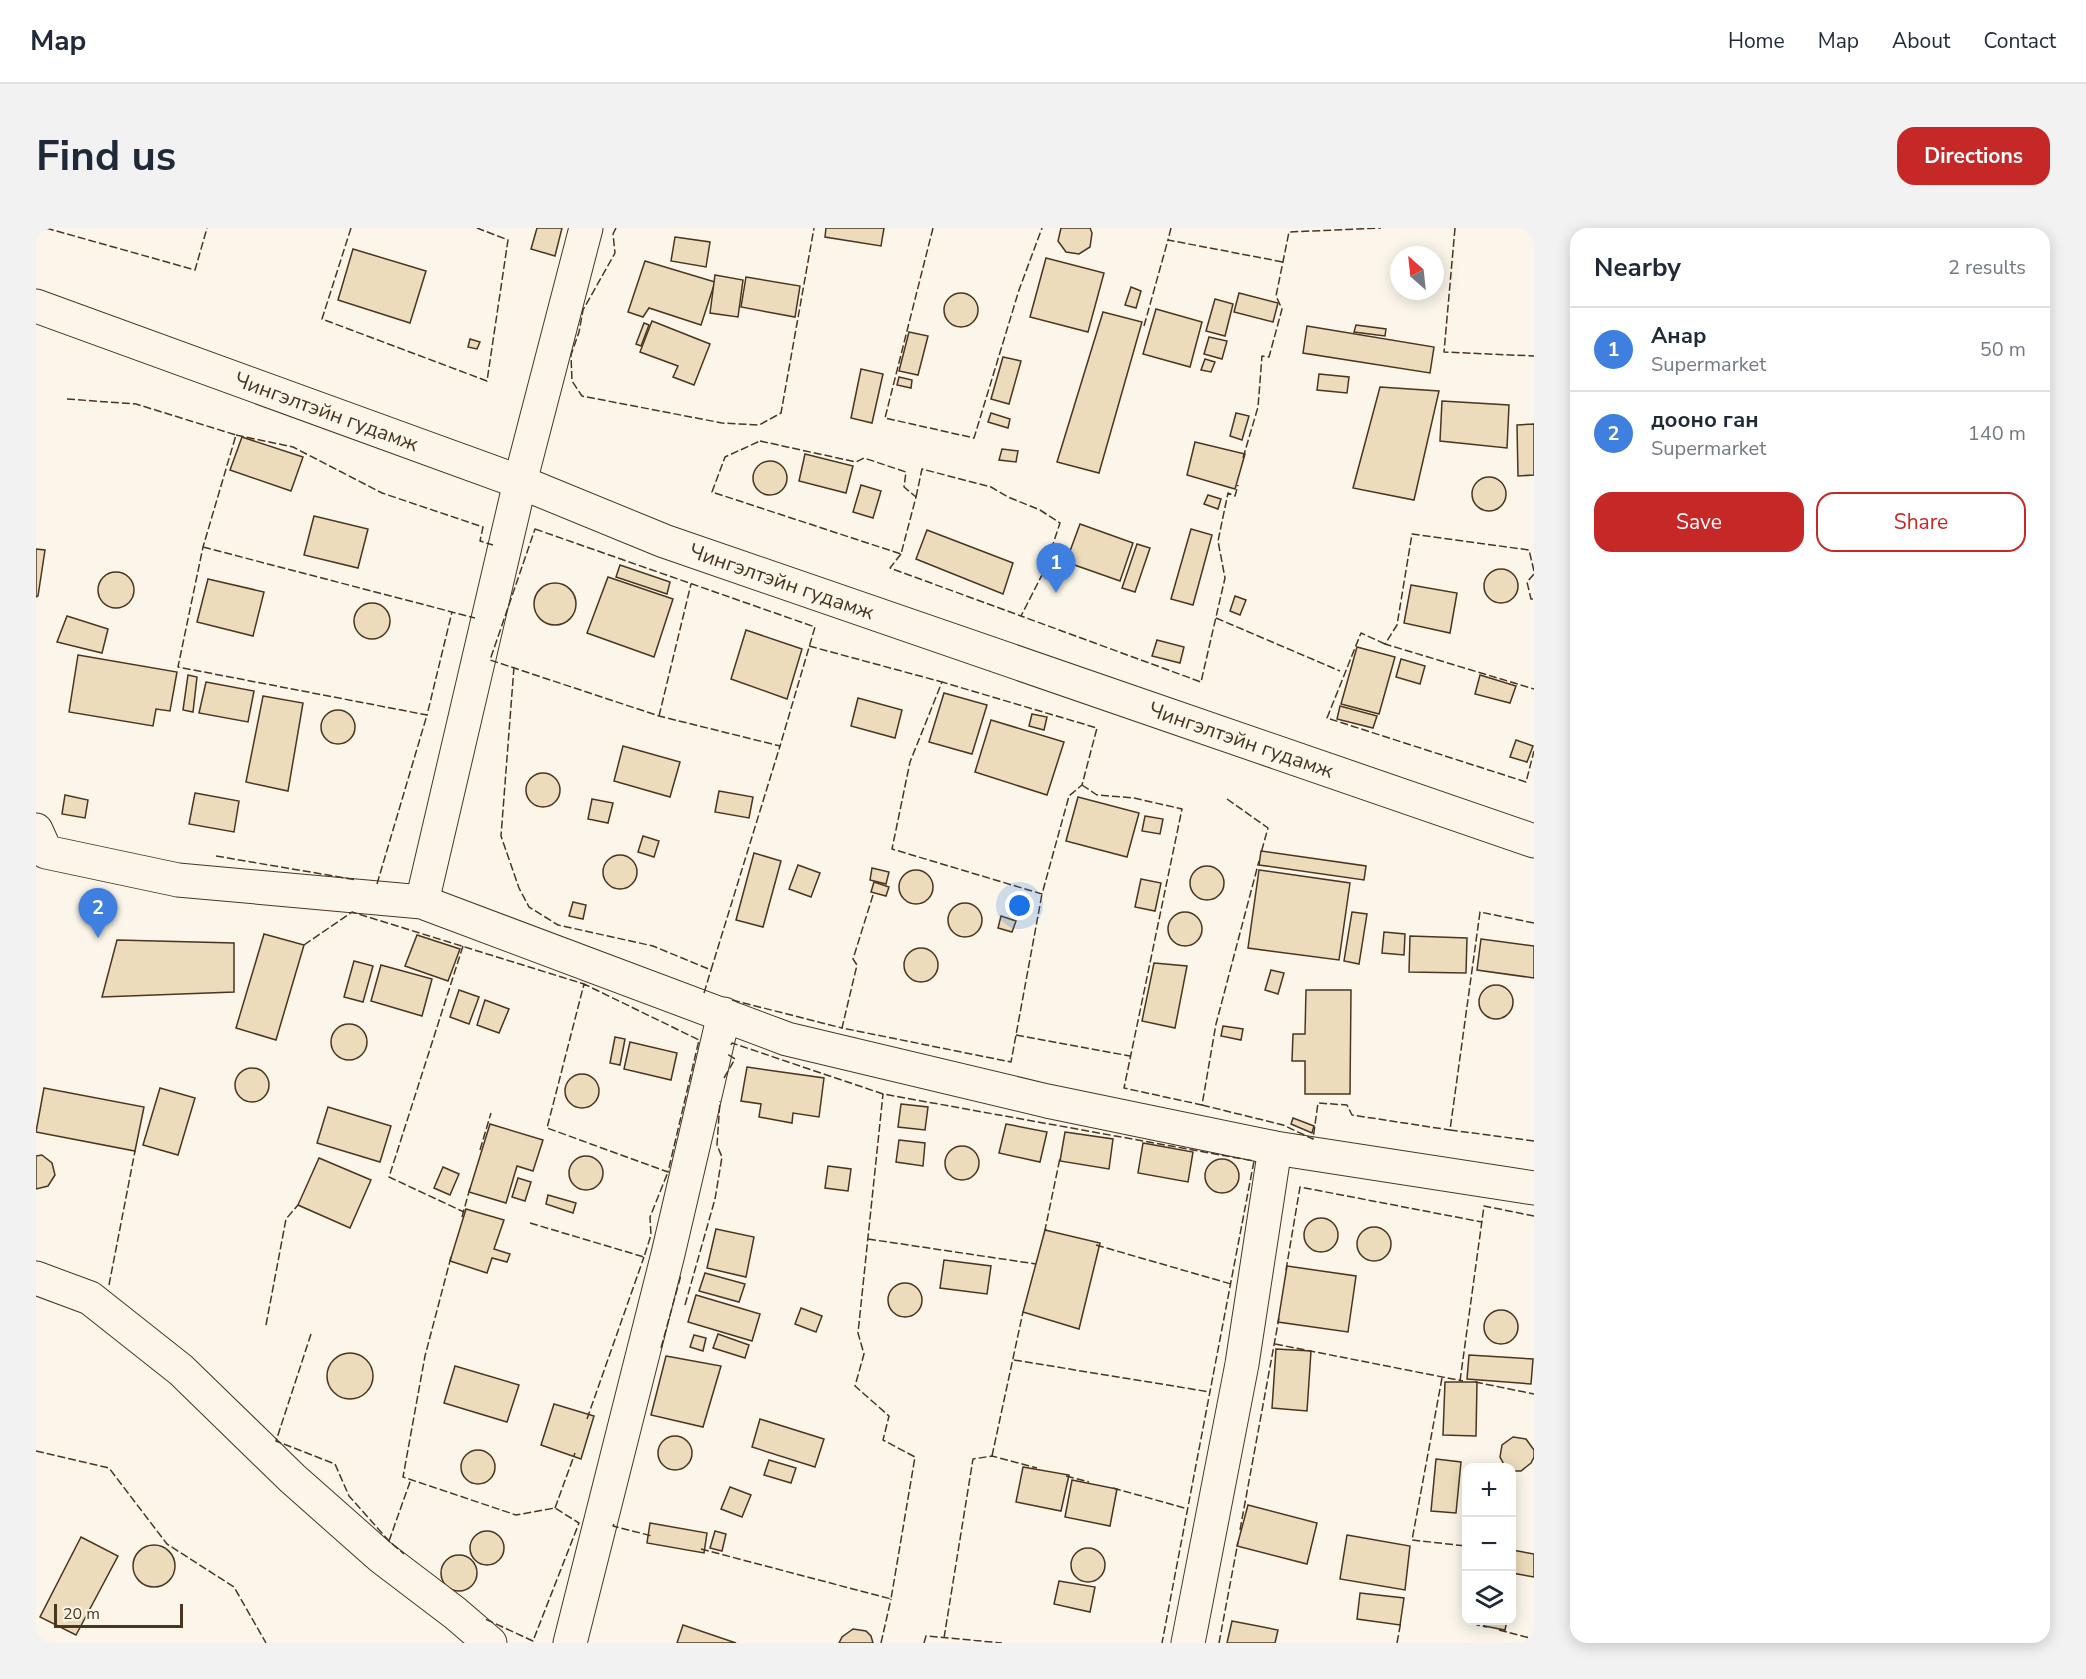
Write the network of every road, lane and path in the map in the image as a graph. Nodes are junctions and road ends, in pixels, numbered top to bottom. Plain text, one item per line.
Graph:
1 (586, 228) edge
2 (36, 306) edge
3 (520, 482) junction
4 (36, 830) edge
5 (1534, 841) edge
6 (422, 902) junction
7 (724, 1014) junction
8 (1275, 1148) junction
9 (1534, 1188) edge
10 (36, 1278) edge
11 (490, 1643) edge
12 (570, 1643) edge
13 (1188, 1643) edge

1 - 3 street
2 - 3 street, Чингэлтэйн гудамж
3 - 5 street, Чингэлтэйн гудамж
3 - 6 street
4 - 6 street
6 - 7 street
7 - 8 street
7 - 12 street
8 - 9 street
8 - 13 street
10 - 11 street

